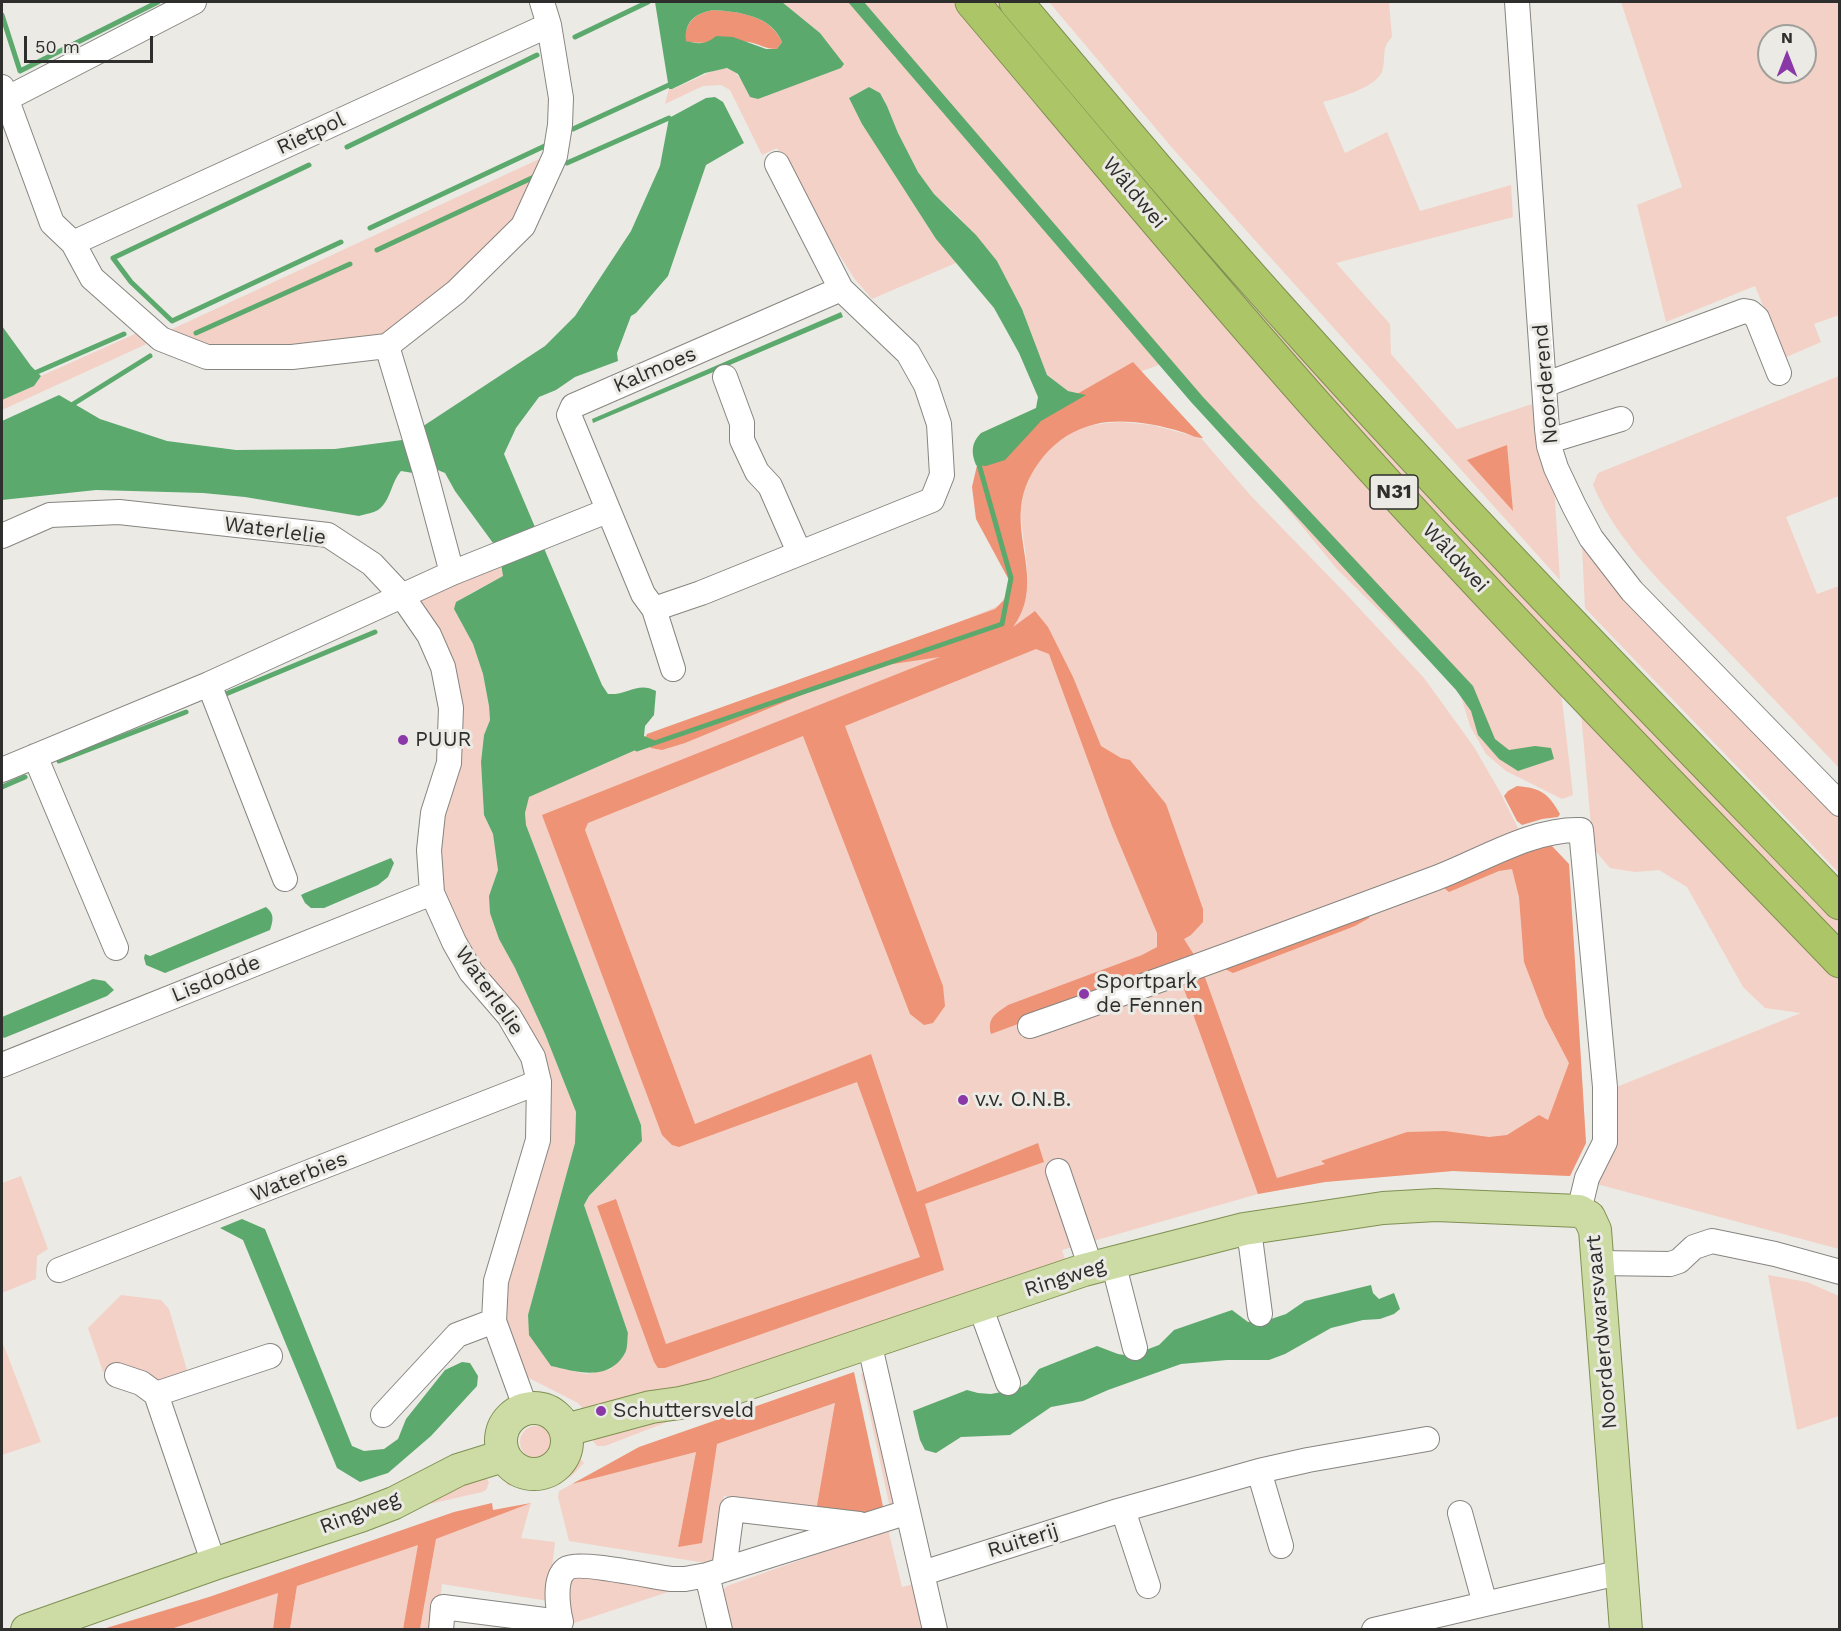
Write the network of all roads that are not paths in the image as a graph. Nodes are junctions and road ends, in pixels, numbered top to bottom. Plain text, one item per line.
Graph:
1 (194, 2) edge
2 (542, 2) edge
3 (972, 2) edge
4 (1016, 2) edge
5 (1517, 2) edge
6 (549, 25) junction
7 (4, 93) edge
8 (777, 164) dead end
9 (73, 243) junction
10 (842, 289) junction
11 (387, 346) junction
12 (1779, 373) dead end
13 (724, 376) dead end
14 (1544, 385) junction
15 (1622, 419) dead end
16 (1549, 441) junction
17 (607, 511) junction
18 (2, 536) edge
19 (799, 552) junction
20 (452, 573) junction
21 (402, 596) junction
22 (654, 609) junction
23 (673, 669) dead end
24 (209, 684) junction
25 (35, 756) junction
26 (2, 770) edge
27 (1839, 804) edge
28 (285, 879) dead end
29 (432, 893) junction
30 (1839, 903) edge
31 (116, 948) dead end
32 (1839, 961) edge
33 (1030, 1026) dead end
34 (2, 1065) edge
35 (539, 1082) junction
36 (1058, 1172) dead end
37 (1579, 1211) junction
38 (1245, 1229) junction
39 (1598, 1263) junction
40 (1102, 1265) junction
41 (59, 1270) dead end
42 (1839, 1272) edge
43 (980, 1306) junction
44 (1260, 1314) dead end
45 (495, 1322) junction
46 (869, 1342) junction
47 (1135, 1348) dead end
48 (270, 1356) dead end
49 (117, 1375) dead end
50 (1008, 1383) dead end
51 (156, 1394) junction
52 (526, 1409) junction
53 (383, 1415) dead end
54 (566, 1430) junction
55 (1427, 1439) dead end
56 (503, 1456) junction
57 (1259, 1471) junction
58 (1124, 1510) junction
59 (908, 1512) junction
60 (1460, 1513) dead end
61 (869, 1525) junction
62 (1281, 1546) dead end
63 (214, 1564) junction
64 (1622, 1572) junction
65 (716, 1573) junction
66 (923, 1573) junction
67 (1148, 1586) dead end
68 (1485, 1604) junction
69 (84, 1620) edge
70 (554, 1627) edge
71 (27, 1629) edge
72 (441, 1629) edge
73 (720, 1629) edge
74 (935, 1629) edge
75 (1374, 1629) edge
76 (1626, 1629) edge

1 - 7 street
2 - 6 street
3 - 32 highway, Wâldwei / N31
4 - 30 highway, Wâldwei / N31
5 - 14 street, Noorderend
6 - 9 street, Rietpol
6 - 11 street
7 - 9 street
8 - 10 street
9 - 11 street
10 - 17 street, Kalmoes
10 - 19 street
11 - 20 street
12 - 14 street
13 - 19 street, Kalmoes
14 - 16 street, Noorderend
15 - 16 street
16 - 27 street, Noorderend
17 - 20 street
17 - 22 street, Kalmoes
18 - 21 street, Waterlelie
19 - 22 street
20 - 21 street
21 - 24 street
21 - 29 street, Waterlelie
22 - 23 street, Kalmoes
24 - 25 street
24 - 28 street
25 - 26 street
25 - 31 street
29 - 34 street, Lisdodde
29 - 35 street, Waterlelie
33 - 37 street, Noorderdwarsvaart
35 - 41 street, Waterbies
35 - 45 street, Waterlelie
36 - 40 street
37 - 38 main road, Ringweg
37 - 39 main road, Noorderdwarsvaart
38 - 40 main road, Ringweg
38 - 44 street
39 - 42 street
39 - 64 main road, Noorderdwarsvaart
40 - 43 main road, Ringweg
40 - 47 street
43 - 46 main road, Ringweg
43 - 50 street
45 - 52 street, Waterlelie
45 - 53 street
46 - 54 main road, Ringweg
46 - 59 street
48 - 51 street
49 - 51 street
51 - 63 street
52 - 54 main road
52 - 56 main road
54 - 56 main road
55 - 57 street, Ruiterij
56 - 63 main road, Ringweg
57 - 58 street, Ruiterij
57 - 62 street
58 - 66 street, Ruiterij
58 - 67 street
59 - 61 street
59 - 66 street
60 - 68 street
61 - 65 street
61 - 65 street
63 - 69 main road, Ringweg
64 - 68 street
64 - 76 main road, Noorderdwarsvaart
65 - 70 street
65 - 73 street
66 - 74 street
68 - 75 street
69 - 71 main road, Ringweg
70 - 72 street

